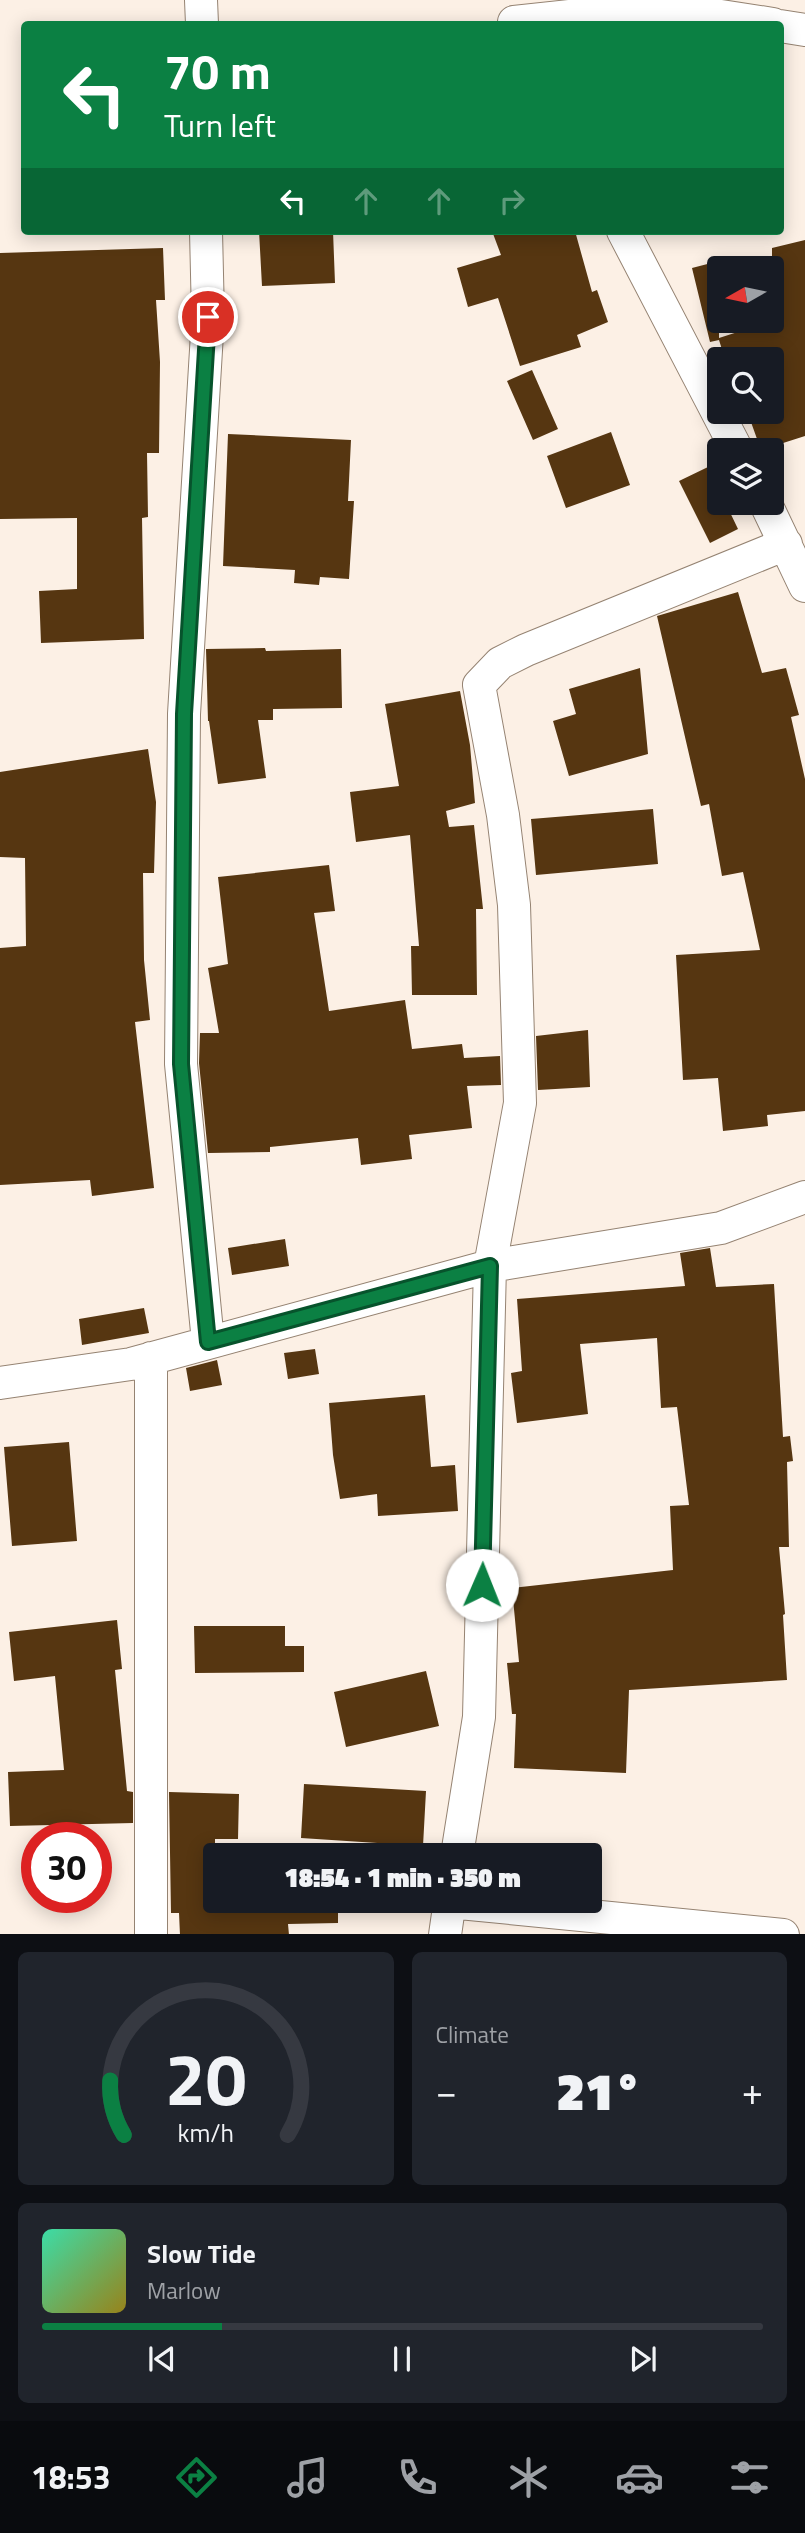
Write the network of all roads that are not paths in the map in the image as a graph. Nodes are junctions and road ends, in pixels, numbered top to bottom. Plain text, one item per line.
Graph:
1 (201, 0) edge
2 (511, 15) edge
3 (202, 21) edge
4 (754, 21) edge
5 (784, 27) edge
6 (805, 30) edge
7 (206, 235) edge
8 (625, 235) edge
9 (731, 438) edge
10 (772, 515) edge
11 (786, 544) junction
12 (805, 586) edge
13 (805, 1197) edge
14 (490, 1266) junction
15 (208, 1342) junction
16 (151, 1358) junction
17 (0, 1383) edge
18 (459, 1843) edge
19 (448, 1913) edge
20 (570, 1913) edge
21 (151, 1934) edge
22 (446, 1934) edge
23 (783, 1934) edge

1 - 3 street
2 - 4 street
5 - 6 street
7 - 15 street
8 - 9 street
10 - 11 street
11 - 12 street
11 - 14 street
13 - 14 street
14 - 15 street
14 - 18 street
15 - 16 street
16 - 17 street
16 - 21 street
19 - 22 street
20 - 23 street

